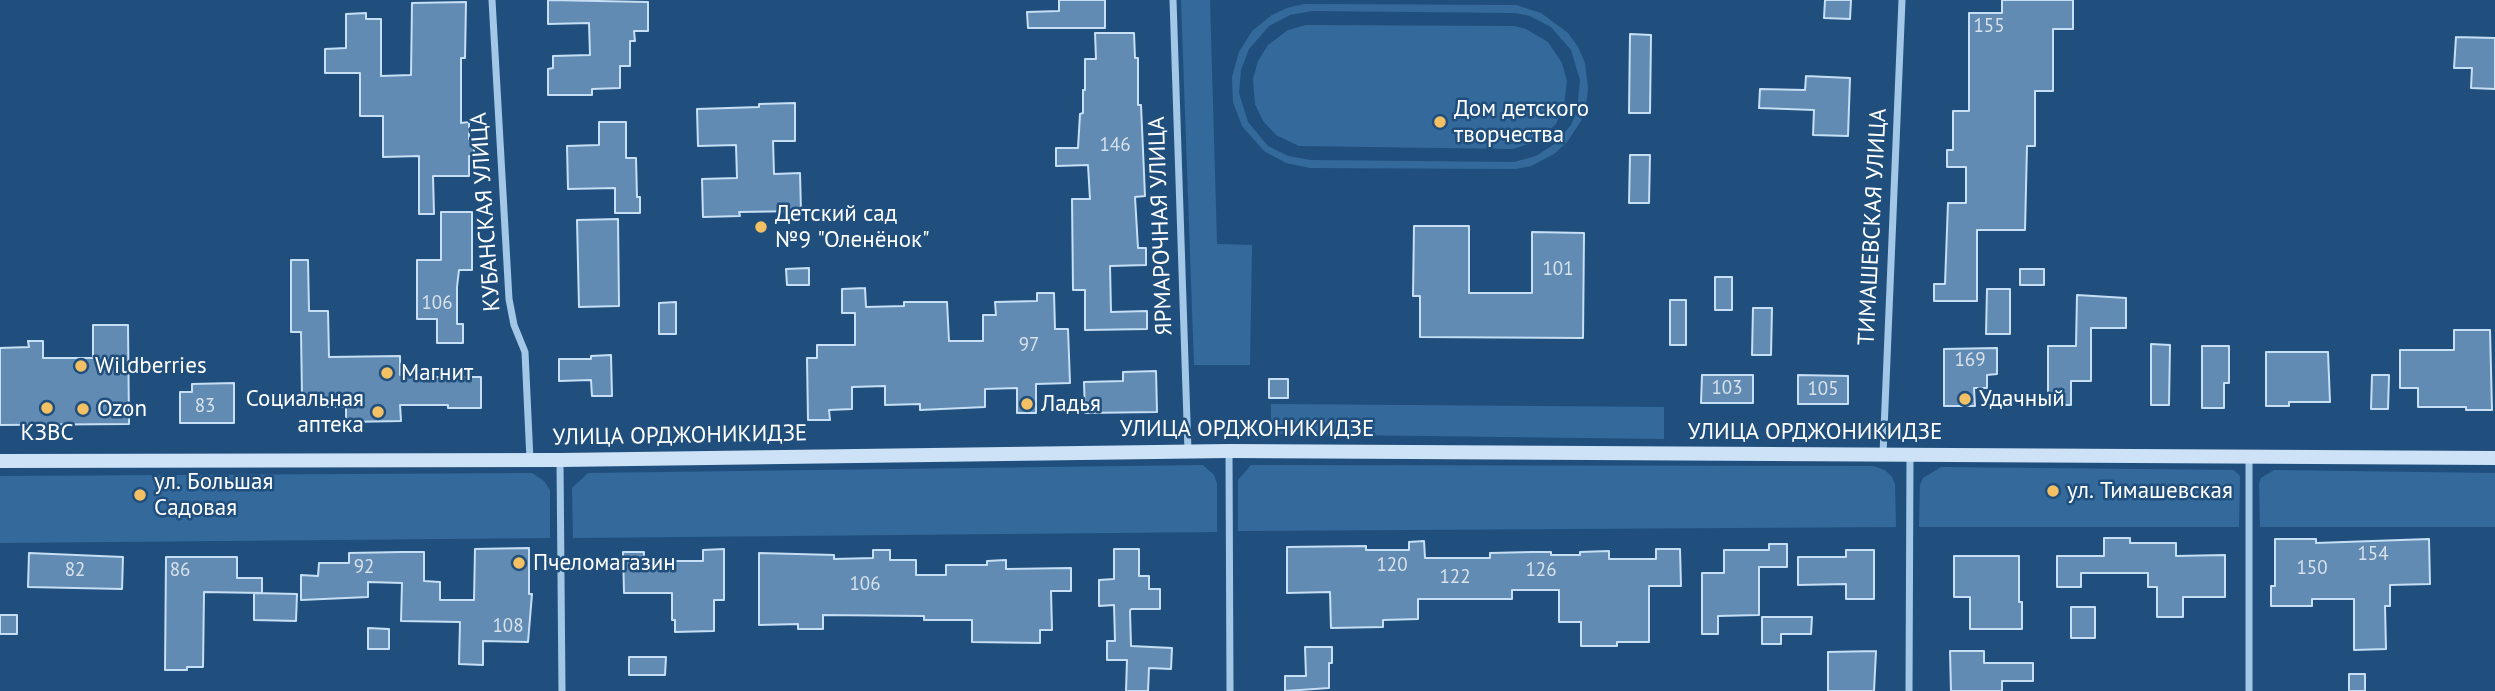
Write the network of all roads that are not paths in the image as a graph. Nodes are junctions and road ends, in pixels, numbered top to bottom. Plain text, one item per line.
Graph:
1 (492, 0) edge
2 (1173, 0) edge
3 (1902, 0) edge
4 (1229, 451) junction
5 (1188, 452) junction
6 (1883, 455) junction
7 (1910, 455) junction
8 (2249, 458) junction
9 (2495, 458) edge
10 (530, 460) junction
11 (560, 460) junction
12 (0, 461) edge
13 (562, 691) edge
14 (1230, 691) edge
15 (1909, 691) edge
16 (2249, 691) edge

1 - 10 street, КУБАНСКАЯ УЛИЦА
2 - 5 street, ЯРМАРОЧНАЯ УЛИЦА
3 - 6 street, ТИМАШЕВСКАЯ УЛИЦА
4 - 5 main road, УЛИЦА ОРДЖОНИКИДЗЕ
4 - 6 main road, УЛИЦА ОРДЖОНИКИДЗЕ
4 - 14 street
5 - 11 main road, УЛИЦА ОРДЖОНИКИДЗЕ
6 - 7 main road, УЛИЦА ОРДЖОНИКИДЗЕ
7 - 8 main road, УЛИЦА ОРДЖОНИКИДЗЕ
7 - 15 street
8 - 9 main road, УЛИЦА ОРДЖОНИКИДЗЕ
8 - 16 street
10 - 11 main road, УЛИЦА ОРДЖОНИКИДЗЕ
10 - 12 main road, УЛИЦА ОРДЖОНИКИДЗЕ
11 - 13 street

